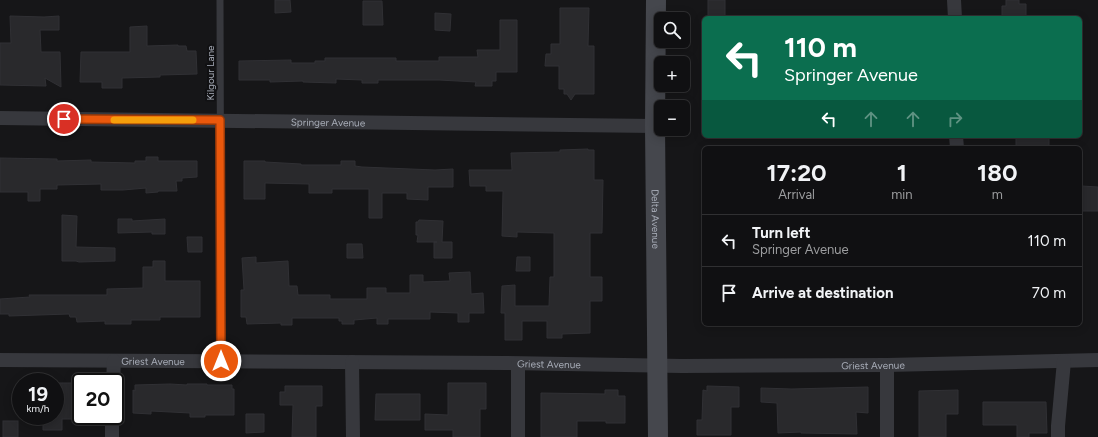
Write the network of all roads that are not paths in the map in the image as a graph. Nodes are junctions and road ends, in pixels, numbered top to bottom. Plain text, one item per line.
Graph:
1 (220, 0) edge
2 (656, 0) edge
3 (954, 0) edge
4 (955, 16) edge
5 (655, 100) edge
6 (0, 118) edge
7 (220, 120) junction
8 (654, 126) edge
9 (655, 136) edge
10 (0, 360) edge
11 (1098, 360) edge
12 (114, 361) junction
13 (221, 361) junction
14 (1064, 361) junction
15 (352, 362) junction
16 (518, 364) junction
17 (658, 366) junction
18 (887, 366) junction
19 (113, 373) edge
20 (112, 425) edge
21 (112, 437) edge
22 (353, 437) edge
23 (518, 437) edge
24 (658, 437) edge
25 (887, 437) edge
26 (1058, 437) edge

1 - 7 lane, Kilgour Lane
2 - 5 street, Delta Avenue
3 - 4 street
6 - 7 street, Springer Avenue
7 - 8 street, Springer Avenue
7 - 13 lane, Kilgour Lane
9 - 17 street, Delta Avenue
10 - 12 street, Griest Avenue
11 - 14 street, Griest Avenue
12 - 13 street, Griest Avenue
12 - 19 street
13 - 15 street, Griest Avenue
14 - 18 street, Griest Avenue
14 - 26 street
15 - 16 street, Griest Avenue
15 - 22 street
16 - 17 street, Griest Avenue
16 - 23 street
17 - 18 street, Griest Avenue
17 - 24 street, Delta Avenue
18 - 25 street
20 - 21 street

